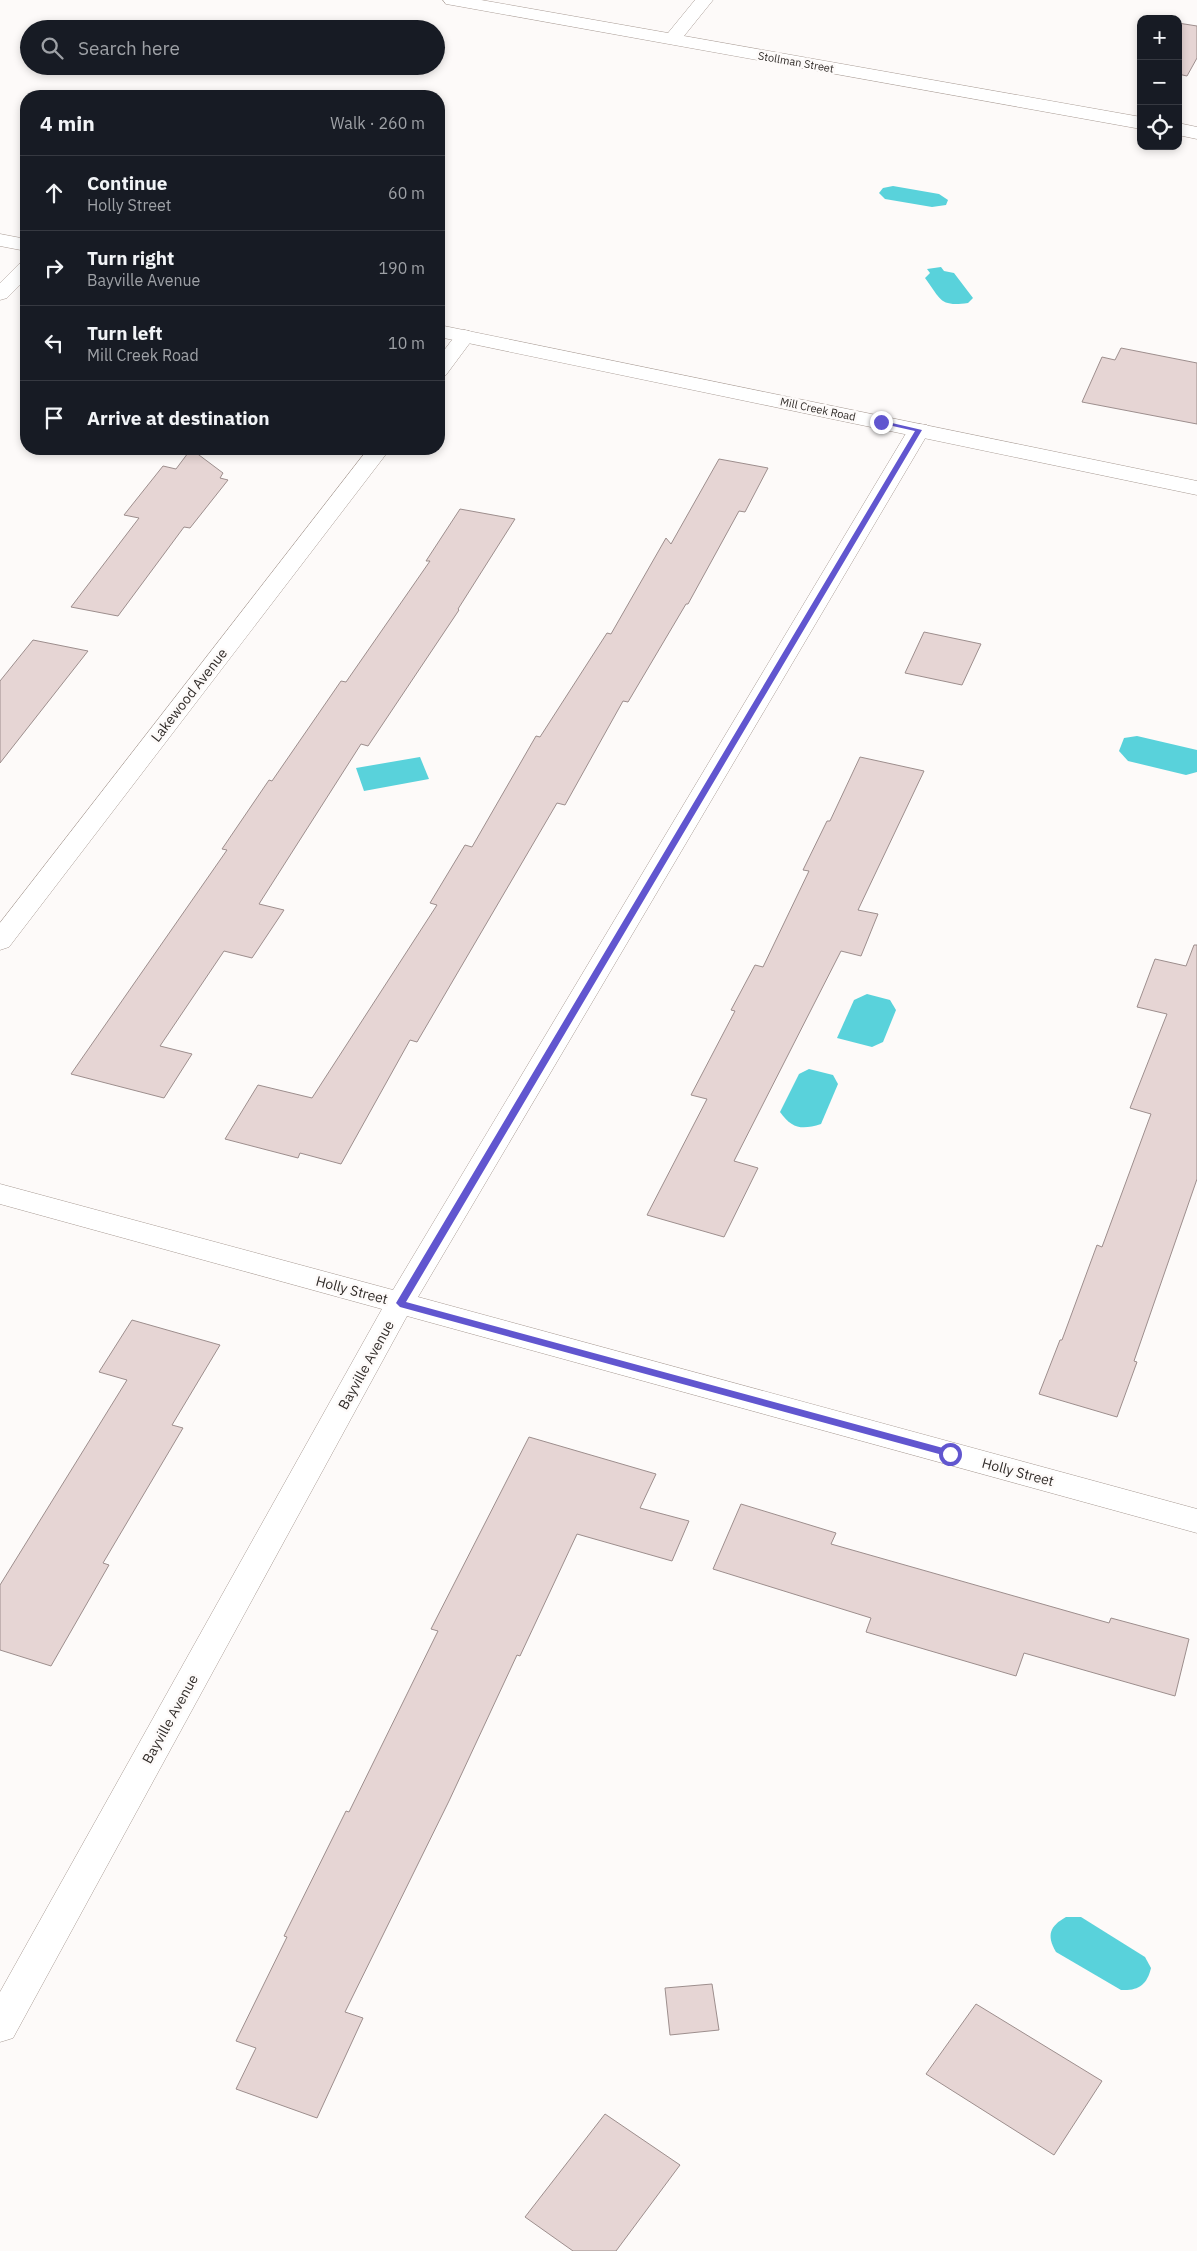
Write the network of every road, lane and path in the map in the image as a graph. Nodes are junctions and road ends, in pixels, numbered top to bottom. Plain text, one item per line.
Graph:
1 (452, 0) edge
2 (704, 0) edge
3 (672, 40) junction
4 (1137, 122) edge
5 (1182, 131) edge
6 (1197, 133) edge
7 (0, 240) edge
8 (20, 245) edge
9 (20, 274) edge
10 (0, 294) edge
11 (445, 332) edge
12 (465, 336) junction
13 (445, 363) edge
14 (919, 430) junction
15 (374, 455) edge
16 (1197, 488) edge
17 (0, 941) edge
18 (0, 1194) edge
19 (400, 1303) junction
20 (1197, 1521) edge
21 (0, 2026) edge

1 - 3 street, Stollman Street
2 - 3 street
3 - 4 street, Stollman Street
5 - 6 street
7 - 8 street
9 - 10 street
11 - 12 street, Mill Creek Road
12 - 13 street
12 - 14 street, Mill Creek Road
14 - 16 street, Mill Creek Road
14 - 19 street, Bayville Avenue
15 - 17 street, Lakewood Avenue
18 - 19 street, Holly Street
19 - 20 street, Holly Street
19 - 21 street, Bayville Avenue

